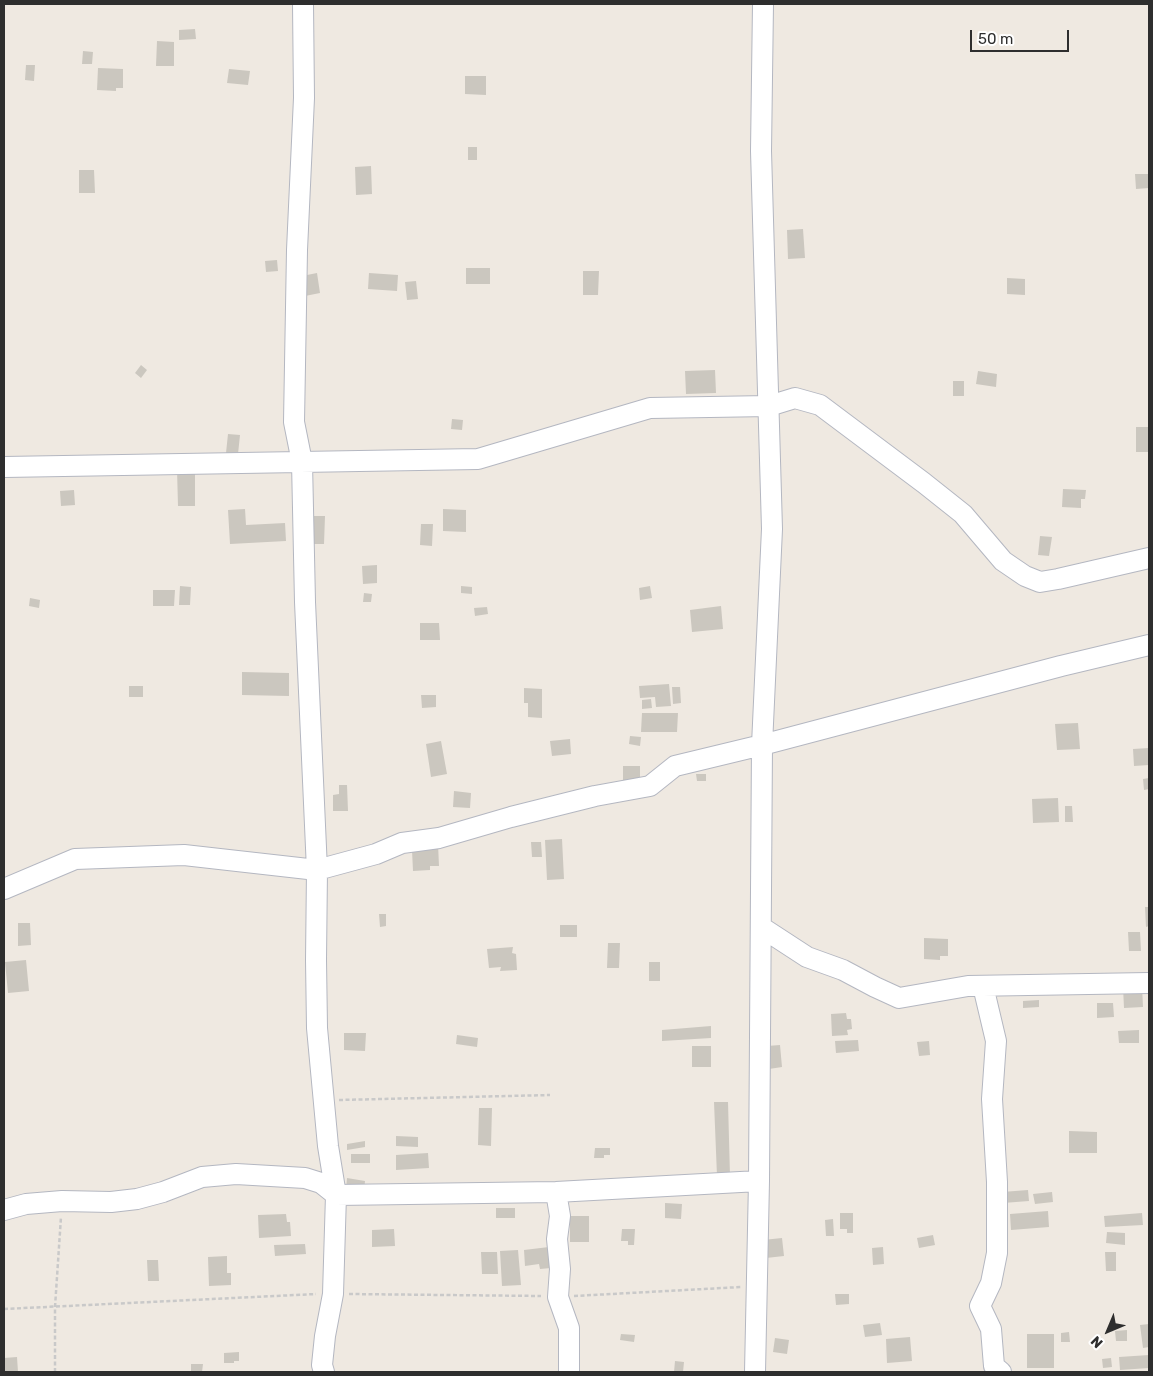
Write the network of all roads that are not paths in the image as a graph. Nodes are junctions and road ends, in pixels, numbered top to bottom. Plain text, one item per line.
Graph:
1 (303, 4) edge
2 (763, 4) edge
3 (769, 406) junction
4 (302, 462) junction
5 (4, 467) edge
6 (1149, 558) edge
7 (1149, 645) edge
8 (762, 746) junction
9 (317, 870) junction
10 (4, 889) edge
11 (761, 927) junction
12 (1149, 984) edge
13 (983, 986) junction
14 (759, 1181) junction
15 (556, 1192) junction
16 (336, 1195) junction
17 (4, 1210) edge
18 (324, 1372) edge
19 (569, 1372) edge
20 (755, 1372) edge
21 (1001, 1372) edge

1 - 4 street
2 - 3 street
3 - 4 street
3 - 6 street
3 - 8 street
4 - 5 street
4 - 9 street
7 - 8 street
8 - 9 street
8 - 11 street
9 - 10 street
9 - 16 street
11 - 13 street
11 - 14 street
12 - 13 street
13 - 21 street
14 - 15 street
14 - 20 street
15 - 16 street
15 - 19 street
16 - 17 street
16 - 18 street

